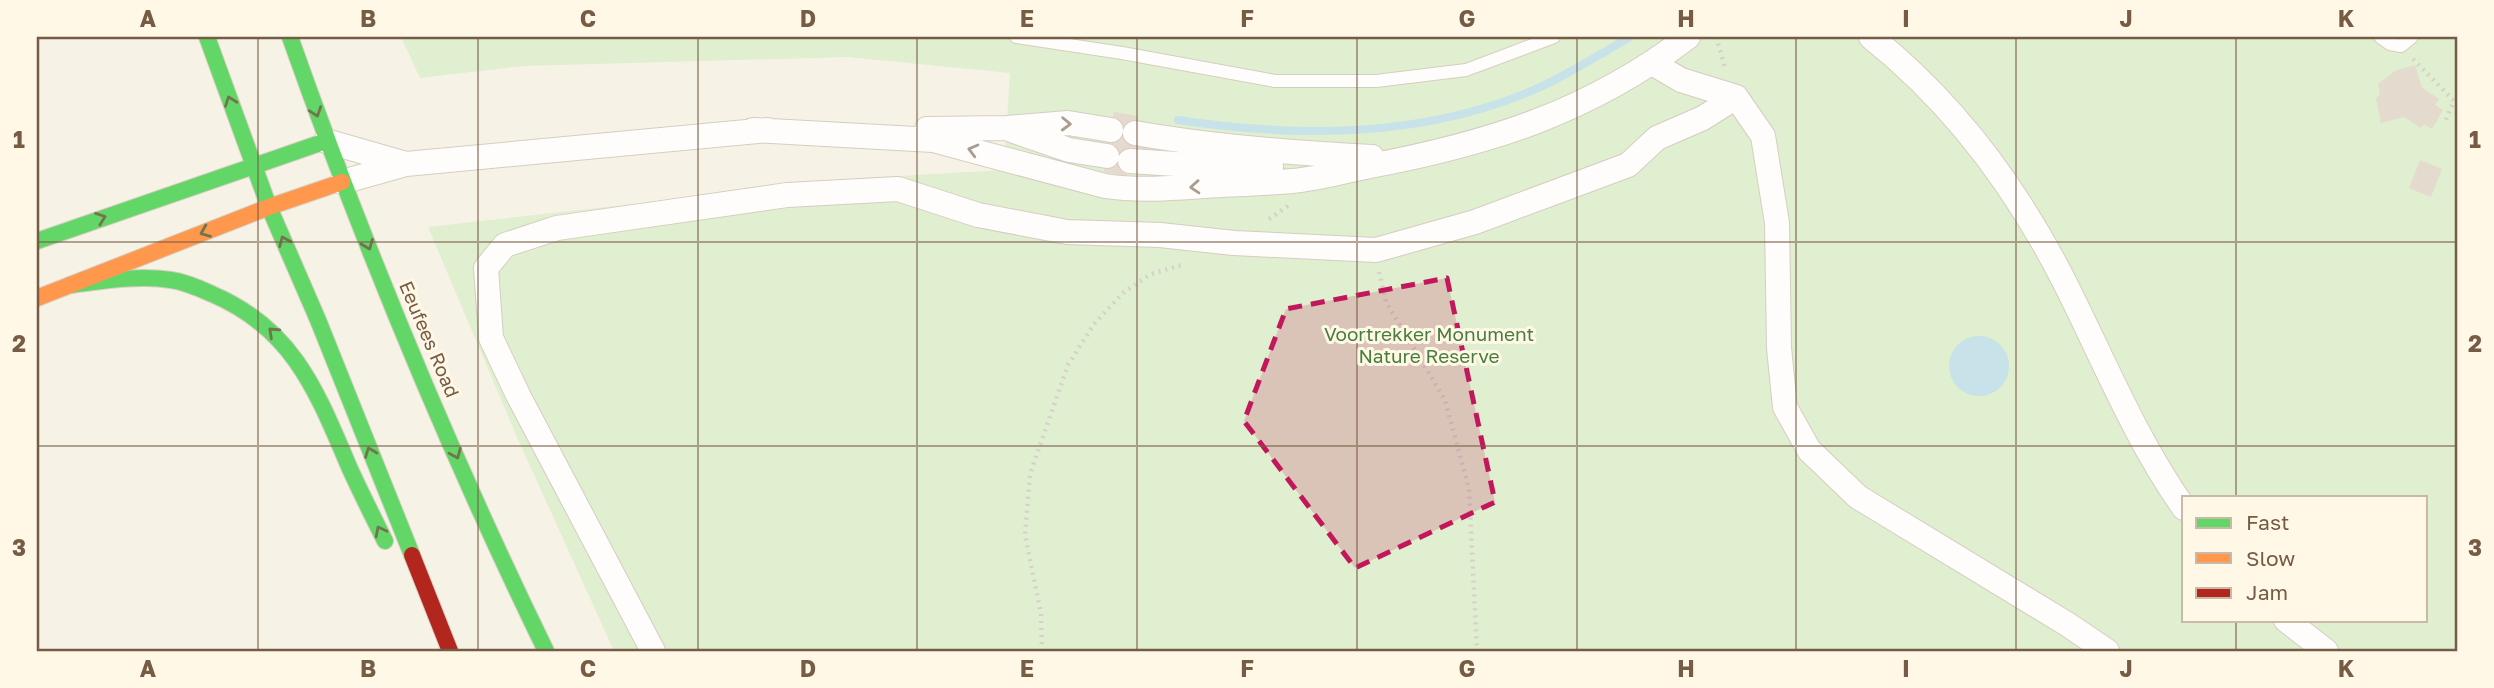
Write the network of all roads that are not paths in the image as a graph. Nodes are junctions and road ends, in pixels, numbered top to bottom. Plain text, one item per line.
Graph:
1 (207, 37) edge
2 (290, 37) edge
3 (1016, 37) edge
4 (1554, 37) edge
5 (1688, 37) edge
6 (1871, 37) edge
7 (2380, 37) edge
8 (2409, 39) edge
9 (1653, 63) junction
10 (1736, 97) junction
11 (1007, 128) junction
12 (753, 130) junction
13 (326, 141) junction
14 (1408, 159) junction
15 (253, 164) junction
16 (406, 164) junction
17 (342, 181) junction
18 (269, 207) junction
19 (37, 241) edge
20 (70, 285) junction
21 (37, 298) edge
22 (2182, 505) edge
23 (391, 553) dead end
24 (402, 574) dead end
25 (2289, 622) edge
26 (440, 631) junction
27 (450, 651) edge
28 (545, 651) edge
29 (653, 651) edge
30 (2107, 651) edge
31 (2326, 651) edge

15 -> 1 main road
2 -> 13 main road, Eeufees Road
3 - 4 lane
5 - 9 street
6 - 22 street
7 - 8 lane
9 - 10 street
9 - 14 street
10 - 29 street
10 - 30 street
11 - 12 street
11 -> 14 street
11 - 14 street
14 -> 12 street
12 - 16 street
13 - 15 main road
13 - 16 street
13 - 17 main road, Eeufees Road
15 - 18 main road
19 -> 15 main road
16 - 17 street
17 - 18 main road
17 -> 28 main road, Eeufees Road
18 -> 20 main road
26 -> 18 main road
20 - 21 main road
23 -> 20 main road
24 - 26 main road
25 - 31 street
26 - 27 main road

